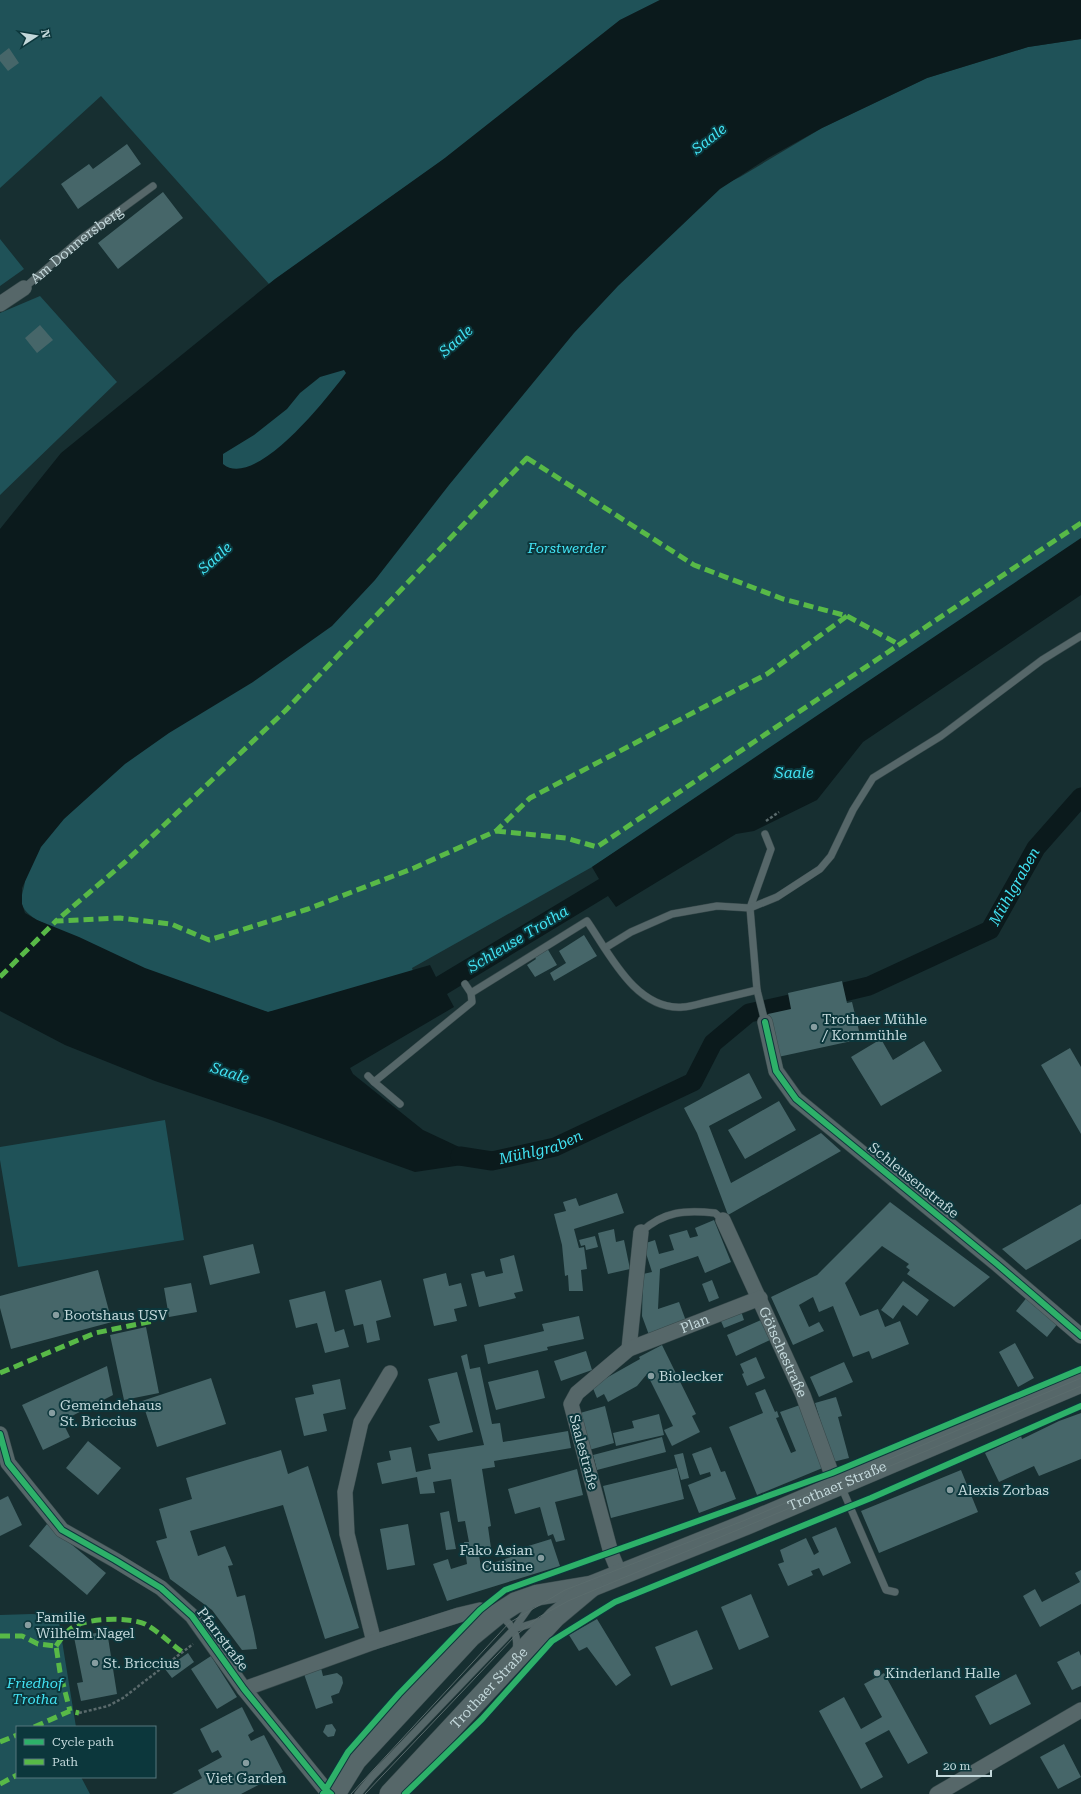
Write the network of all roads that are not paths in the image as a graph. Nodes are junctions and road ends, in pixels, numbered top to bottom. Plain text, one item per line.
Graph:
1 (153, 186) dead end
2 (24, 288) joint
3 (0, 304) edge
4 (1081, 636) edge
5 (765, 834) dead end
6 (750, 908) junction
7 (605, 948) junction
8 (465, 984) dead end
9 (758, 990) junction
10 (471, 993) junction
11 (765, 1022) joint
12 (368, 1076) dead end
13 (374, 1082) junction
14 (400, 1104) dead end
15 (723, 1220) joint
16 (641, 1232) joint
17 (760, 1298) junction
18 (1081, 1336) edge
19 (629, 1349) junction
20 (390, 1373) dead end
21 (1081, 1382) edge
22 (0, 1434) edge
23 (838, 1485) junction
24 (620, 1575) junction
25 (592, 1586) junction
26 (895, 1592) dead end
27 (538, 1595) junction
28 (498, 1614) junction
29 (555, 1617) junction
30 (514, 1630) junction
31 (374, 1642) junction
32 (514, 1662) junction
33 (244, 1689) junction
34 (1081, 1710) edge
35 (331, 1794) edge
36 (335, 1794) edge
37 (358, 1794) edge
38 (390, 1794) edge
39 (937, 1794) edge

1 - 2 lane, Am Donnersberg
2 - 3 street, Am Donnersberg
4 - 6 lane
5 - 6 lane
6 - 7 lane
6 - 9 lane
7 - 9 lane
7 - 10 lane
8 - 10 lane
9 - 11 lane
10 - 13 lane
11 - 18 street, Schleusenstraße
12 - 13 lane
13 - 14 lane
15 - 16 lane
15 - 17 street, Götschestraße
16 - 19 street
17 - 19 street, Plan
17 - 23 street, Götschestraße
19 - 24 street, Saalestraße
20 - 31 street
21 - 23 main road, Trothaer Straße
22 - 33 street, Pfarrstraße
23 - 24 main road, Trothaer Straße
23 - 26 lane
24 - 25 main road, Trothaer Straße
25 - 27 main road, Trothaer Straße
25 - 29 main road, Trothaer Straße
27 - 28 main road, Trothaer Straße
27 - 30 lane
28 - 30 lane
28 - 31 street
28 - 36 main road, Trothaer Straße
29 - 30 lane
29 - 32 main road, Trothaer Straße
30 - 32 lane
30 - 37 lane
31 - 33 street
32 - 38 main road, Trothaer Straße
33 - 35 street, Pfarrstraße
34 - 39 street

